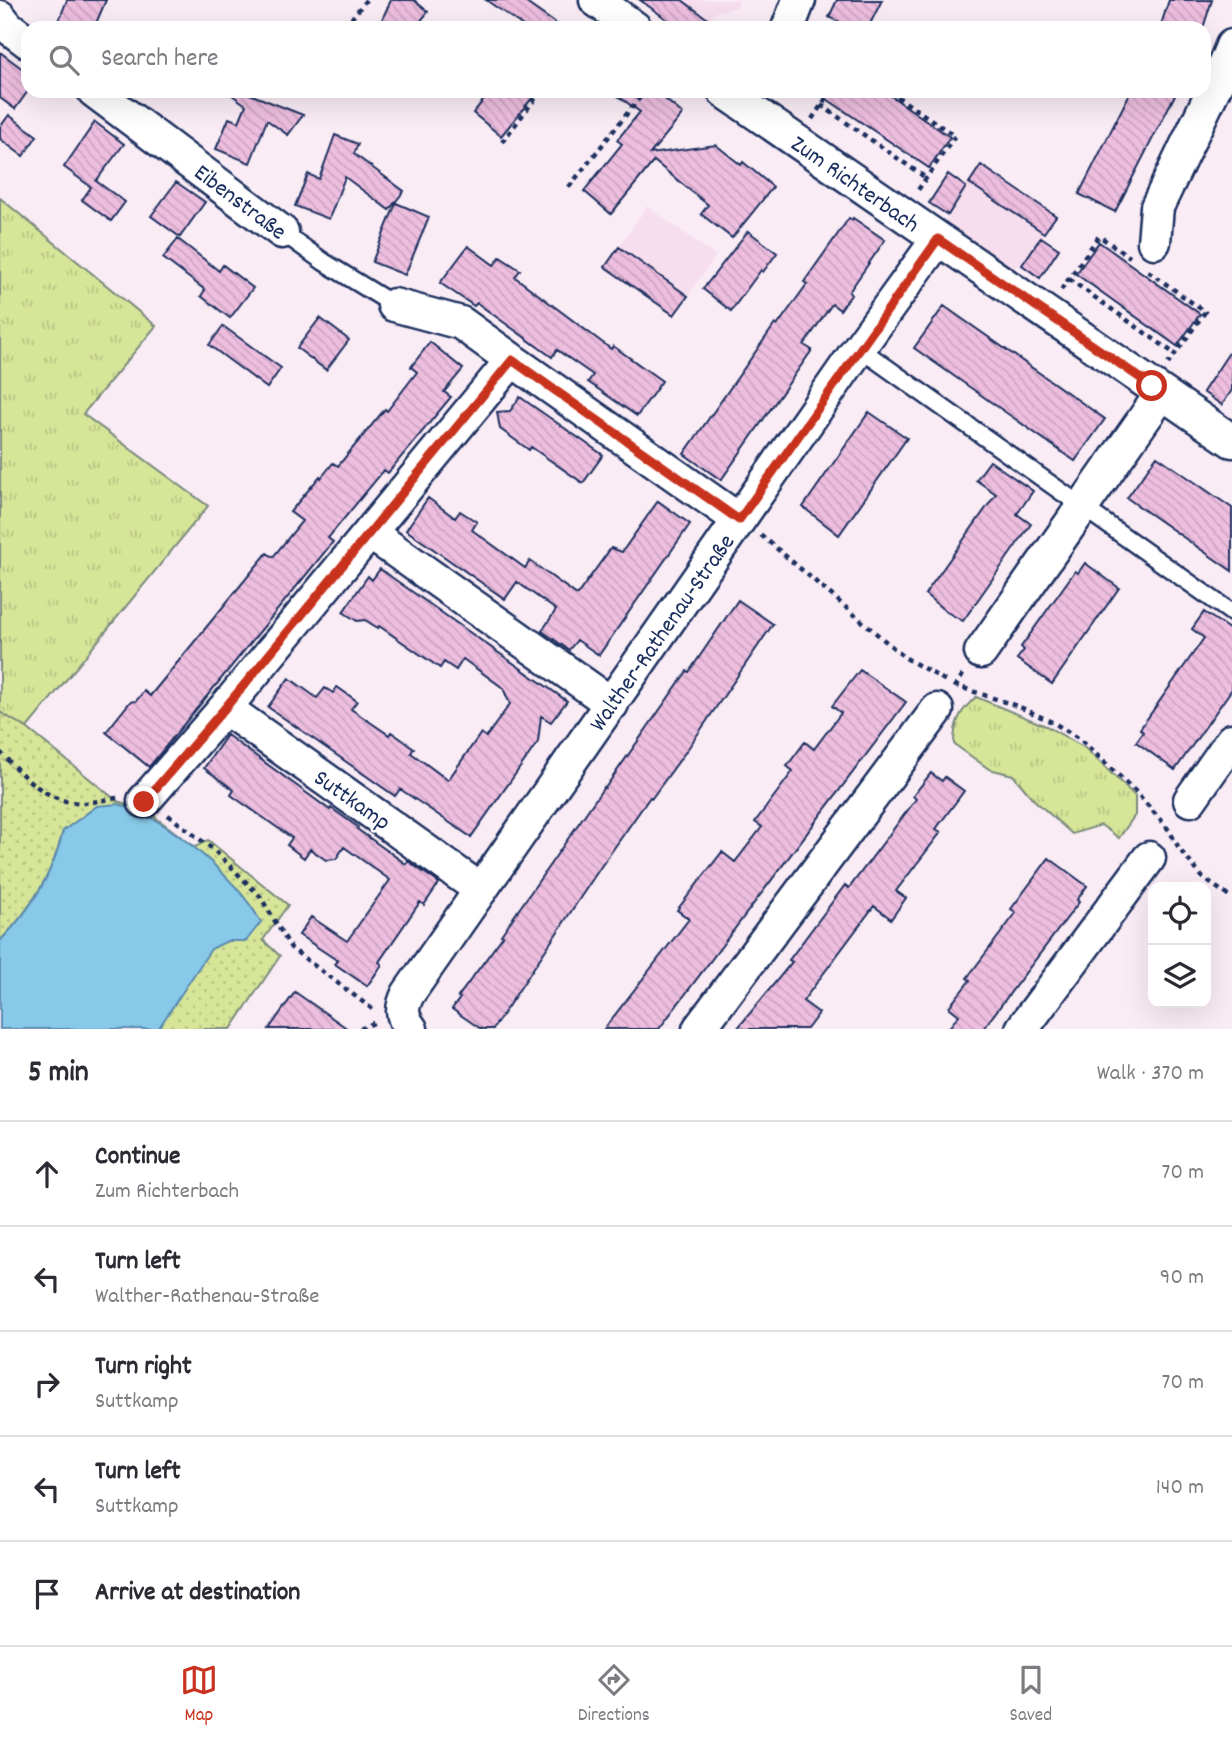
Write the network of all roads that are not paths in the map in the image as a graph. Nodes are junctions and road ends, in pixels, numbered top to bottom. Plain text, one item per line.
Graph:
1 (596, 0) edge
2 (799, 0) edge
3 (0, 17) edge
4 (625, 21) edge
5 (791, 21) edge
6 (21, 37) edge
7 (1232, 46) edge
8 (1211, 95) edge
9 (103, 98) edge
10 (744, 98) edge
11 (1209, 98) edge
12 (282, 232) joint
13 (938, 239) junction
14 (1154, 242) dead end
15 (394, 305) joint
16 (859, 348) junction
17 (512, 360) junction
18 (1157, 389) junction
19 (1232, 441) edge
20 (1082, 505) junction
21 (739, 520) junction
22 (370, 533) junction
23 (1232, 613) edge
24 (981, 652) road end
25 (946, 698) road end
26 (612, 704) junction
27 (225, 708) junction
28 (1232, 740) edge
29 (1190, 800) road end
30 (144, 802) road end
31 (1149, 858) road end
32 (481, 890) junction
33 (411, 1029) edge
34 (699, 1029) edge
35 (1022, 1029) edge

1 - 4 street
2 - 5 street
3 - 6 street
7 - 8 street
9 - 12 street, Eibenstraße
10 - 13 street, Zum Richterbach
11 - 14 street
12 - 15 lane, Eibenstraße
13 - 16 street, Walther-Rathenau-Straße
13 - 18 street, Zum Richterbach
15 - 17 street
16 - 20 lane
16 - 21 street, Walther-Rathenau-Straße
17 - 21 street
17 - 22 street
18 - 19 street, Zum Richterbach
18 - 20 street
20 - 23 lane
20 - 24 street
21 - 26 street, Walther-Rathenau-Straße
22 - 26 street
22 - 27 street
25 - 34 street
26 - 32 street, Walther-Rathenau-Straße
27 - 30 street
27 - 32 street, Suttkamp
28 - 29 street
31 - 35 street
32 - 33 street, Walther-Rathenau-Straße

